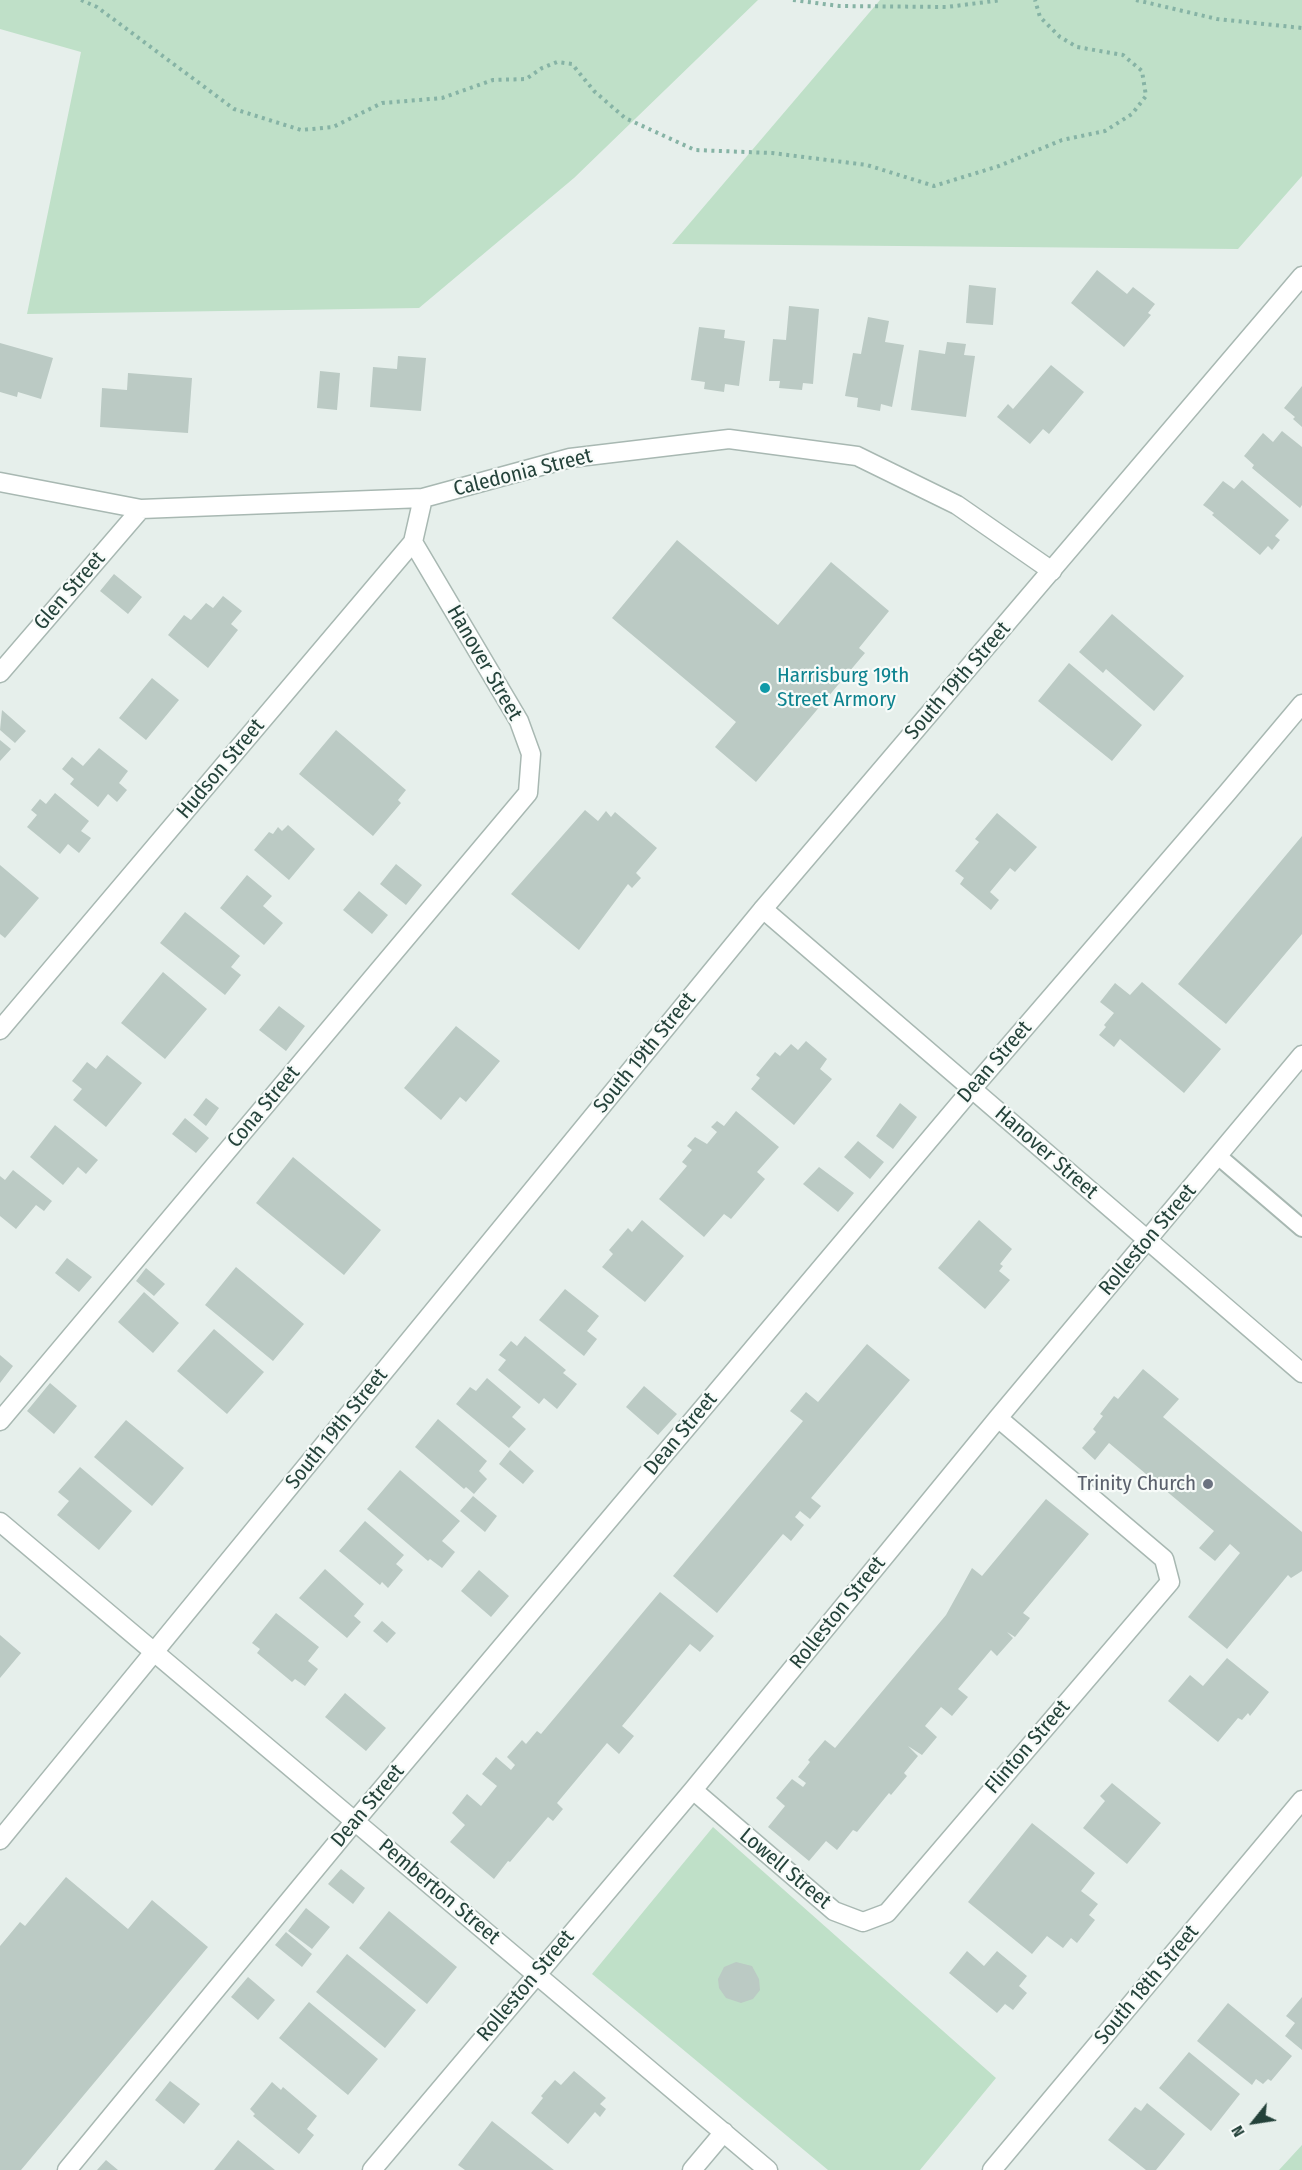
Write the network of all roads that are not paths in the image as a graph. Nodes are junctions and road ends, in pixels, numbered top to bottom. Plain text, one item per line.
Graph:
1 (1302, 276) edge
2 (0, 482) edge
3 (423, 498) junction
4 (141, 509) junction
5 (413, 542) junction
6 (1052, 571) junction
7 (0, 673) edge
8 (1302, 704) edge
9 (528, 792) joint
10 (763, 909) junction
11 (0, 1030) edge
12 (1302, 1055) edge
13 (972, 1089) junction
14 (1218, 1156) junction
15 (1302, 1228) edge
16 (1148, 1240) junction
17 (1302, 1373) edge
18 (998, 1418) junction
19 (0, 1421) edge
20 (0, 1522) edge
21 (155, 1652) junction
22 (693, 1790) junction
23 (1302, 1800) edge
24 (356, 1821) junction
25 (0, 1840) edge
26 (886, 1913) joint
27 (536, 1974) junction
28 (724, 2132) junction
29 (67, 2170) edge
30 (372, 2170) edge
31 (692, 2170) edge
32 (768, 2170) edge
33 (992, 2170) edge

1 - 6 street, South 19th Street
2 - 4 street, Caledonia Street
3 - 4 street, Caledonia Street
3 - 5 street, Hudson Street
3 - 6 street, Caledonia Street
4 - 7 street, Glen Street
5 - 9 street, Hanover Street
5 - 11 street, Hudson Street
6 - 10 street, South 19th Street
8 - 13 street, Dean Street
9 - 19 street, Cona Street
10 - 13 street, Hanover Street
10 - 21 street, South 19th Street
12 - 14 street, Rolleston Street
13 - 16 street, Hanover Street
13 - 24 street, Dean Street
14 - 15 lane
14 - 16 street, Rolleston Street
16 - 17 street, Hanover Street
16 - 18 street, Rolleston Street
18 - 22 street, Rolleston Street
18 - 26 street, Flinton Street
20 - 21 street, Pemberton Street
21 - 24 street, Pemberton Street
21 - 25 street, South 19th Street
22 - 26 street, Lowell Street
22 - 27 street, Rolleston Street
23 - 33 street, South 18th Street
24 - 27 street, Pemberton Street
24 - 29 street, Dean Street
27 - 28 street, Pemberton Street
27 - 30 street, Rolleston Street
28 - 31 street
28 - 32 street, Pemberton Street

